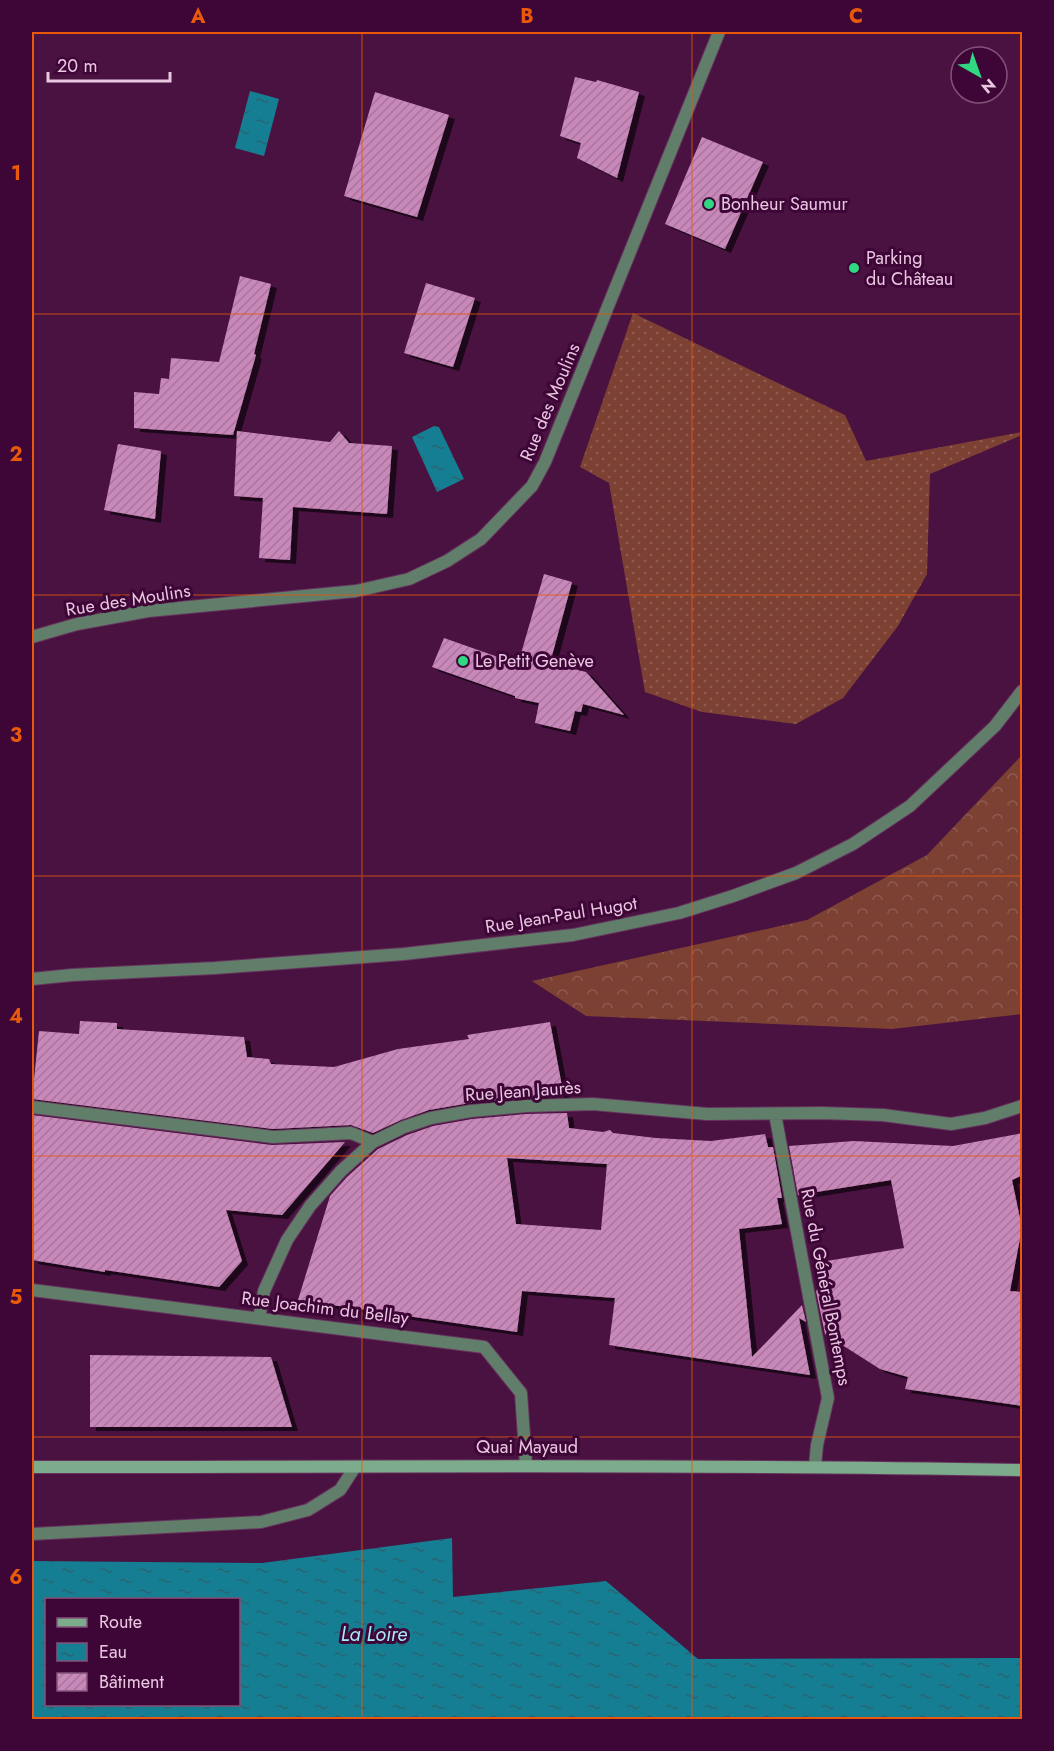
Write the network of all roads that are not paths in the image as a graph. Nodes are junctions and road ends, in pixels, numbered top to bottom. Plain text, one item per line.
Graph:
1 (719, 32) edge
2 (32, 637) edge
3 (1023, 691) edge
4 (32, 979) edge
5 (1023, 1106) edge
6 (32, 1107) edge
7 (775, 1114) junction
8 (373, 1142) junction
9 (32, 1290) edge
10 (259, 1318) junction
11 (526, 1465) junction
12 (815, 1466) junction
13 (32, 1467) edge
14 (355, 1467) junction
15 (1023, 1470) edge
16 (32, 1534) edge

1 - 2 street, Rue des Moulins
3 - 4 street, Rue Jean-Paul Hugot
5 - 7 street, Rue Jean Jaurès
6 - 8 street
7 - 8 street, Rue Jean Jaurès
7 - 12 street, Rue du Général Bontemps
8 - 10 street, Rue Jean Jaurès
9 - 10 street, Rue Joachim du Bellay
10 - 11 street, Rue Joachim du Bellay
11 - 12 main road, Quai Mayaud
11 - 14 main road, Quai Mayaud
12 - 15 main road, Quai Mayaud
13 - 14 main road, Quai Mayaud
14 - 16 street

